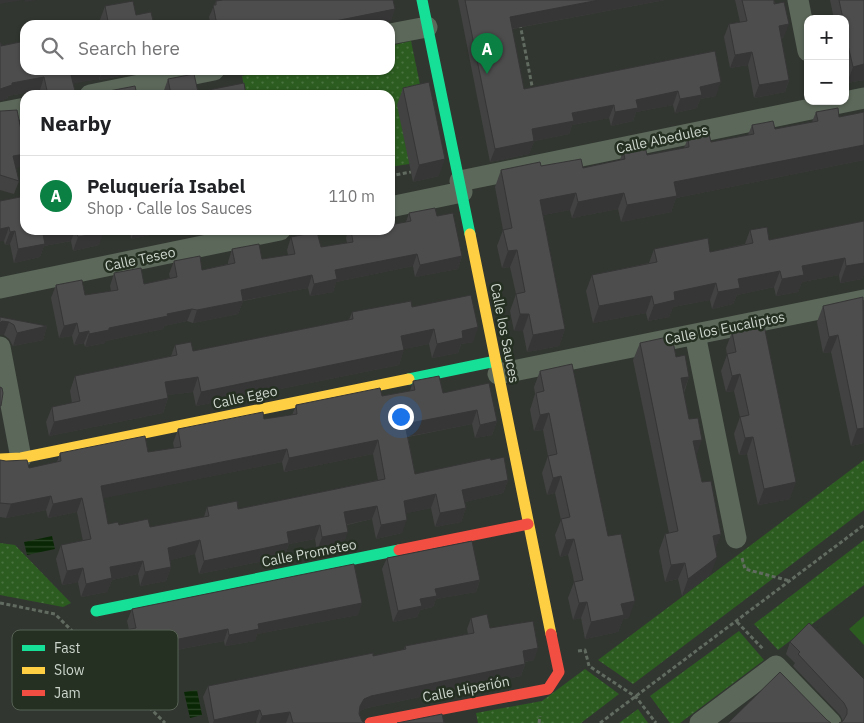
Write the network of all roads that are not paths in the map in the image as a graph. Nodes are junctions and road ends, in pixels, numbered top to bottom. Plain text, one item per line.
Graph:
1 (422, 0) edge
2 (798, 0) edge
3 (428, 27) junction
4 (804, 31) edge
5 (395, 33) edge
6 (189, 75) edge
7 (115, 90) edge
8 (864, 98) edge
9 (849, 100) edge
10 (815, 105) edge
11 (20, 109) edge
12 (0, 113) edge
13 (461, 186) junction
14 (395, 206) edge
15 (256, 235) edge
16 (0, 288) edge
17 (864, 300) edge
18 (695, 334) junction
19 (0, 347) edge
20 (497, 368) junction
21 (21, 458) junction
22 (0, 459) edge
23 (528, 524) junction
24 (736, 538) road end
25 (96, 611) dead end
26 (559, 672) joint
27 (370, 723) edge
28 (700, 723) edge
29 (831, 723) edge

1 - 3 street, Calle los Sauces
2 - 4 street
3 - 5 street
3 - 13 street, Calle los Sauces
6 - 7 street
8 - 9 street, Calle Abedules
10 - 13 street, Calle Abedules
11 - 12 street
13 - 14 street
13 - 20 street, Calle los Sauces
15 - 16 street, Calle Teseo
17 - 18 street, Calle los Eucaliptos
18 - 20 street, Calle los Eucaliptos
18 - 24 street
19 - 21 street
20 - 21 street, Calle Egeo
20 - 23 street, Calle los Sauces
21 - 22 street, Calle Egeo
23 - 25 street, Calle Prometeo
23 - 26 street, Calle los Sauces
26 - 27 street, Calle Hiperión
28 - 29 street

